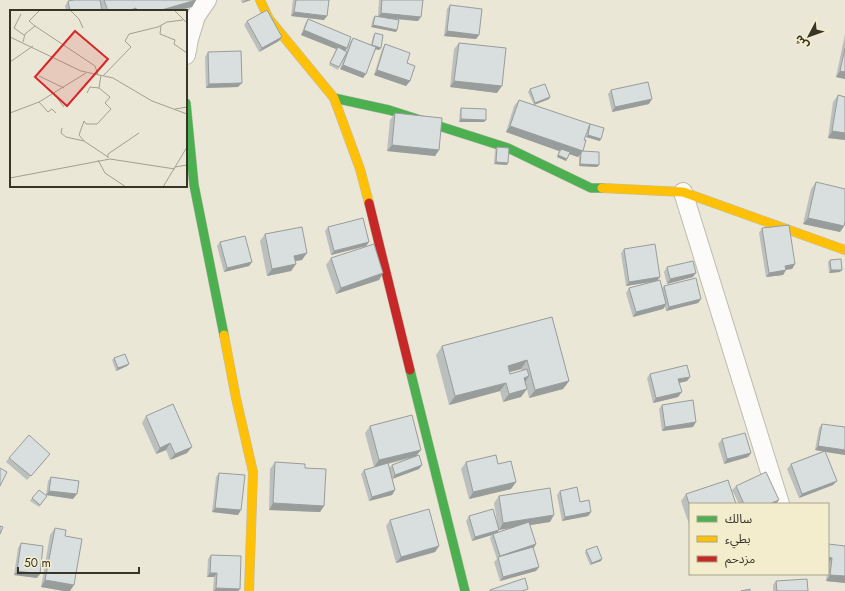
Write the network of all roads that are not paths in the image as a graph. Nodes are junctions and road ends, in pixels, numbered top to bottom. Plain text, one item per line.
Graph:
1 (207, 0) edge
2 (260, 0) edge
3 (187, 50) edge
4 (334, 98) junction
5 (187, 113) edge
6 (683, 192) junction
7 (844, 244) edge
8 (780, 503) edge
9 (249, 591) edge
10 (465, 591) edge

1 - 3 street
2 - 4 street
4 - 6 street
4 - 10 street
5 - 9 street
6 - 7 street
6 - 8 street

